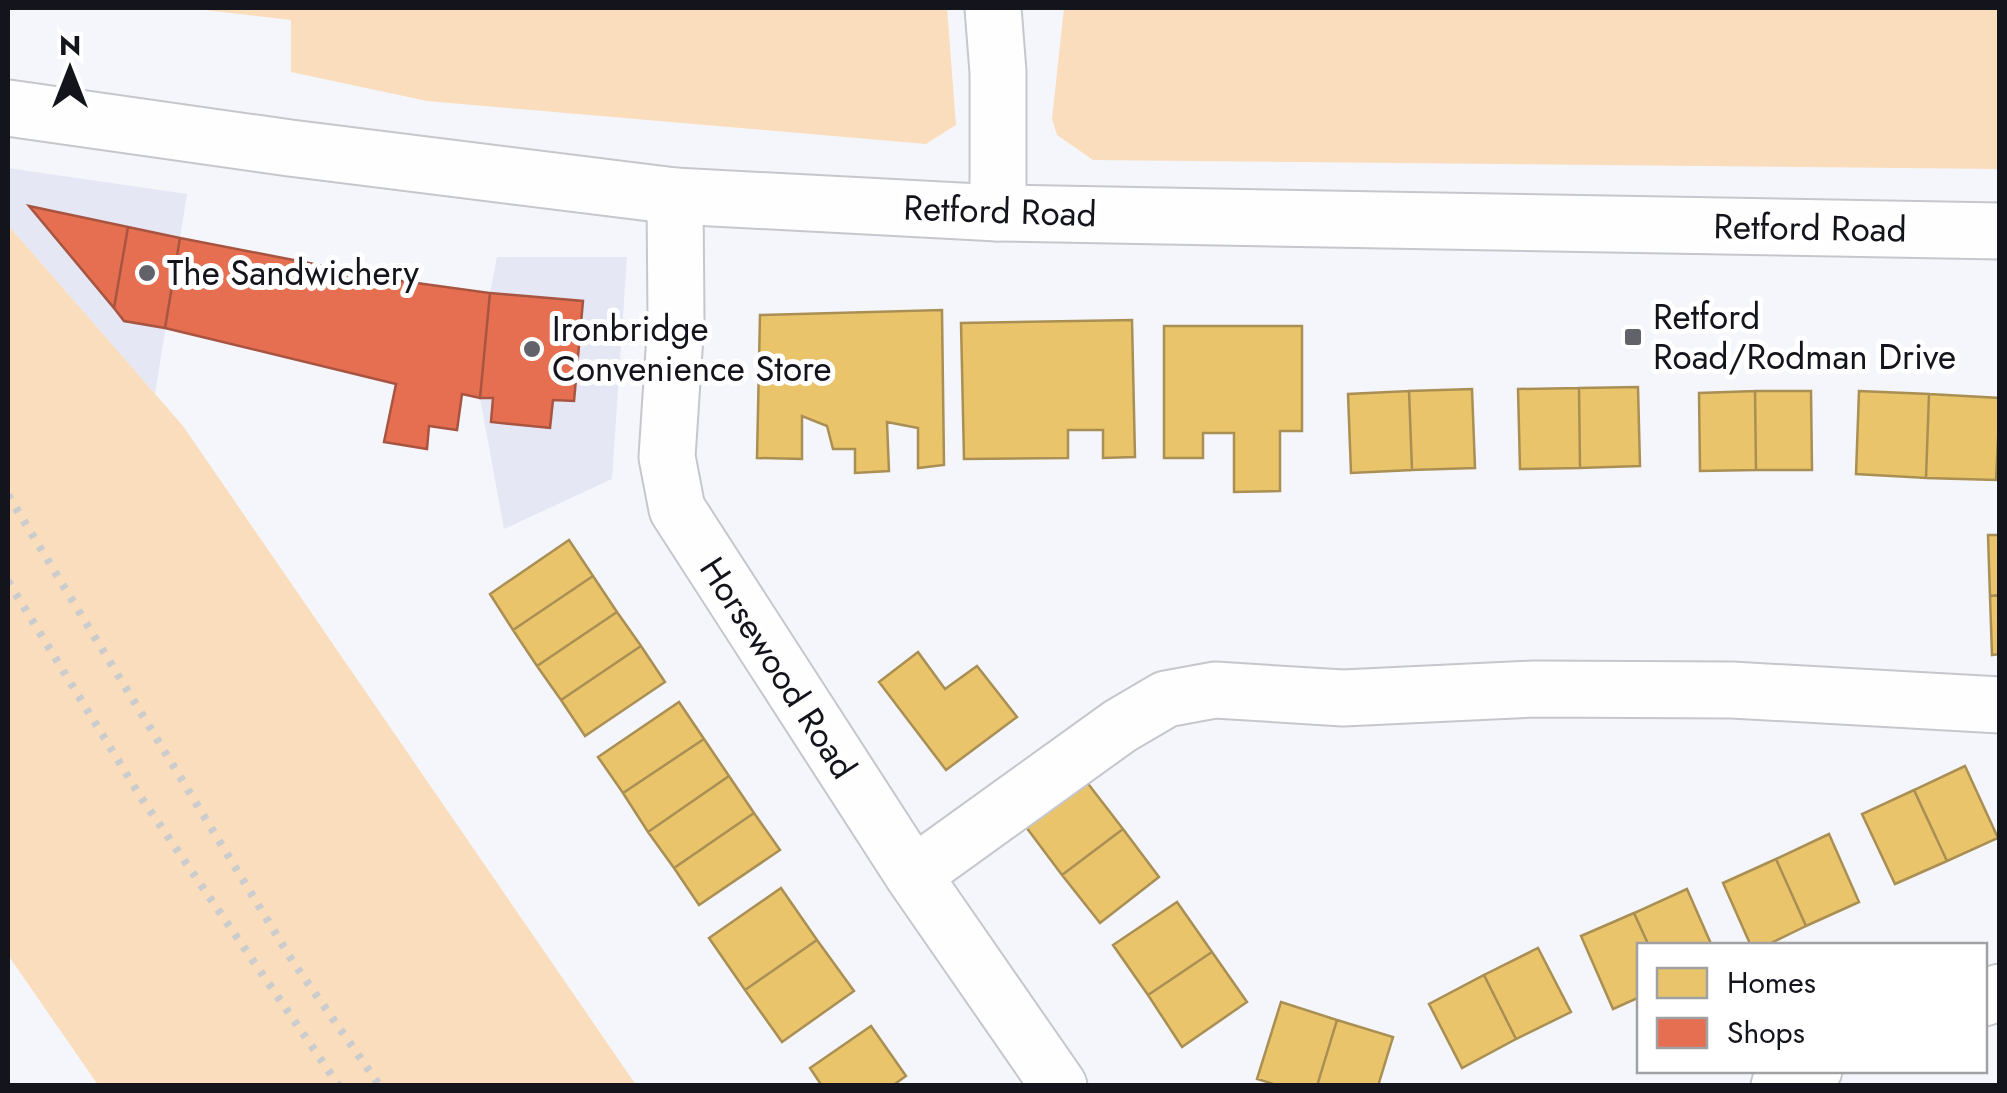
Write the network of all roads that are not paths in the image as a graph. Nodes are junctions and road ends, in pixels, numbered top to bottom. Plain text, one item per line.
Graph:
1 (994, 8) edge
2 (8, 108) edge
3 (675, 196) junction
4 (998, 213) junction
5 (2000, 230) edge
6 (2000, 705) edge
7 (913, 874) junction
8 (1807, 1073) edge
9 (1058, 1086) edge
10 (1779, 1086) edge

1 - 4 main road
2 - 3 main road, Retford Road
3 - 4 main road, Retford Road
3 - 7 main road, Horsewood Road
4 - 5 main road, Retford Road
6 - 7 main road
7 - 9 main road, Horsewood Road
8 - 10 main road

